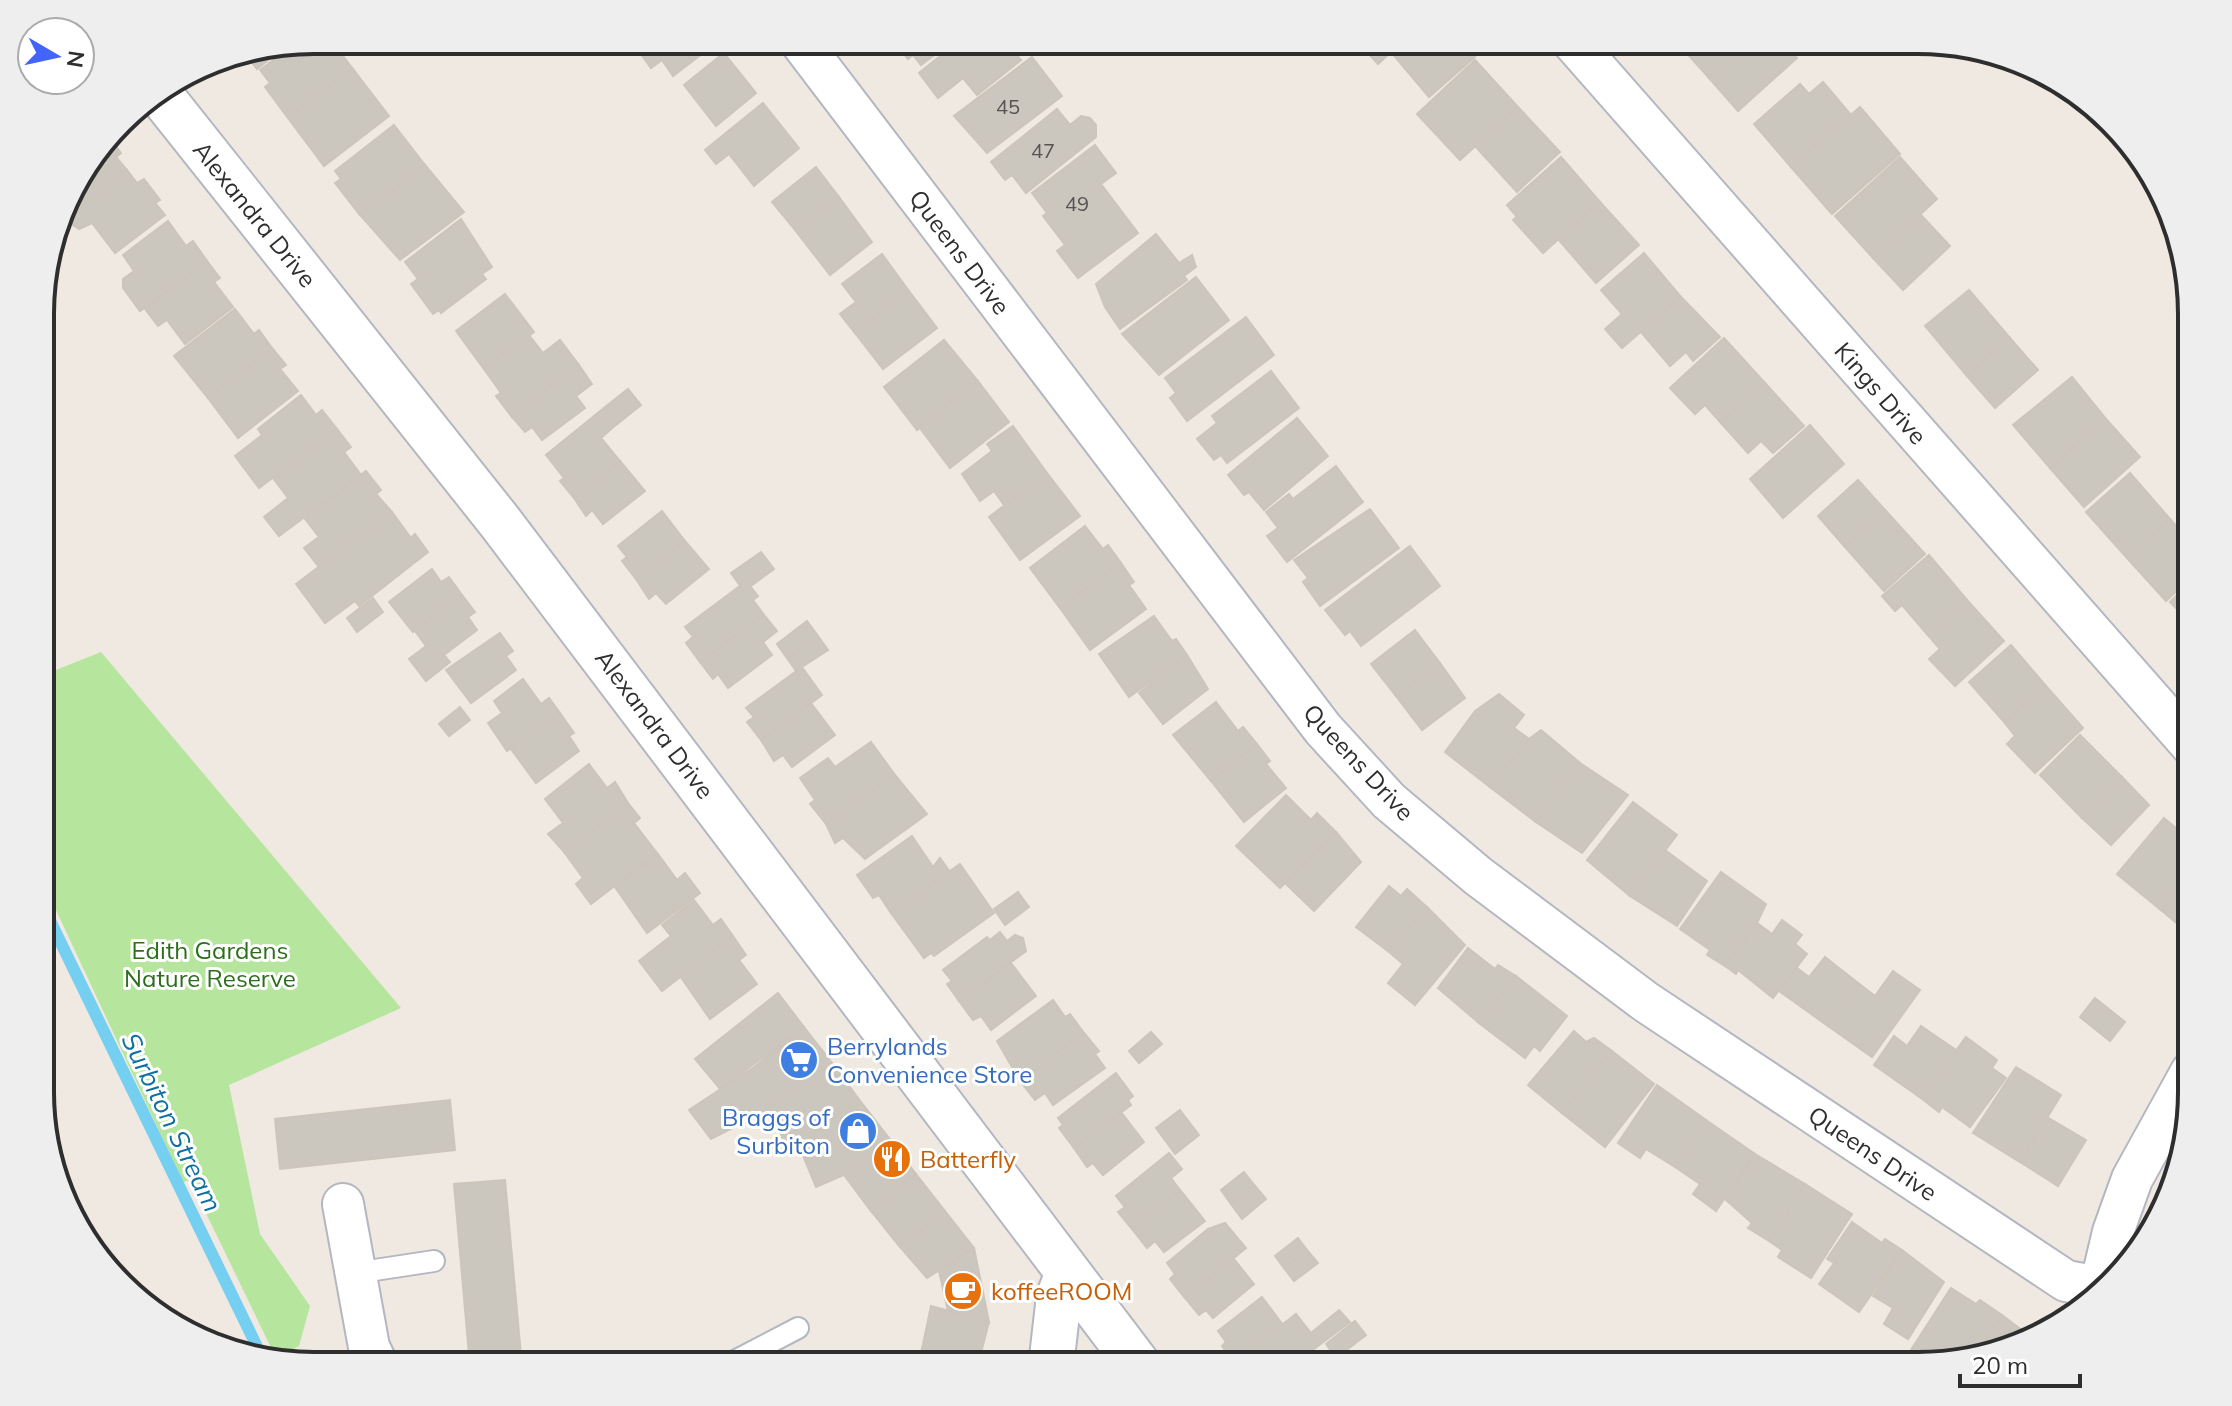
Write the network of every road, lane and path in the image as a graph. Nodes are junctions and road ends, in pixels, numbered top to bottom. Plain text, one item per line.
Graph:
1 (810, 54) edge
2 (1583, 54) edge
3 (165, 101) edge
4 (2177, 729) edge
5 (2177, 1097) edge
6 (343, 1204) dead end
7 (434, 1261) dead end
8 (355, 1273) junction
9 (1067, 1275) junction
10 (2103, 1275) edge
11 (2091, 1285) edge
12 (798, 1328) dead end
13 (1128, 1351) edge
14 (371, 1352) edge
15 (752, 1352) edge
16 (1053, 1352) edge

1 - 11 street, Queens Drive
2 - 4 street, Kings Drive
3 - 9 street, Alexandra Drive
5 - 10 street
6 - 8 street
7 - 8 lane
8 - 14 street
9 - 13 street, Alexandra Drive
9 - 16 street
12 - 15 lane

